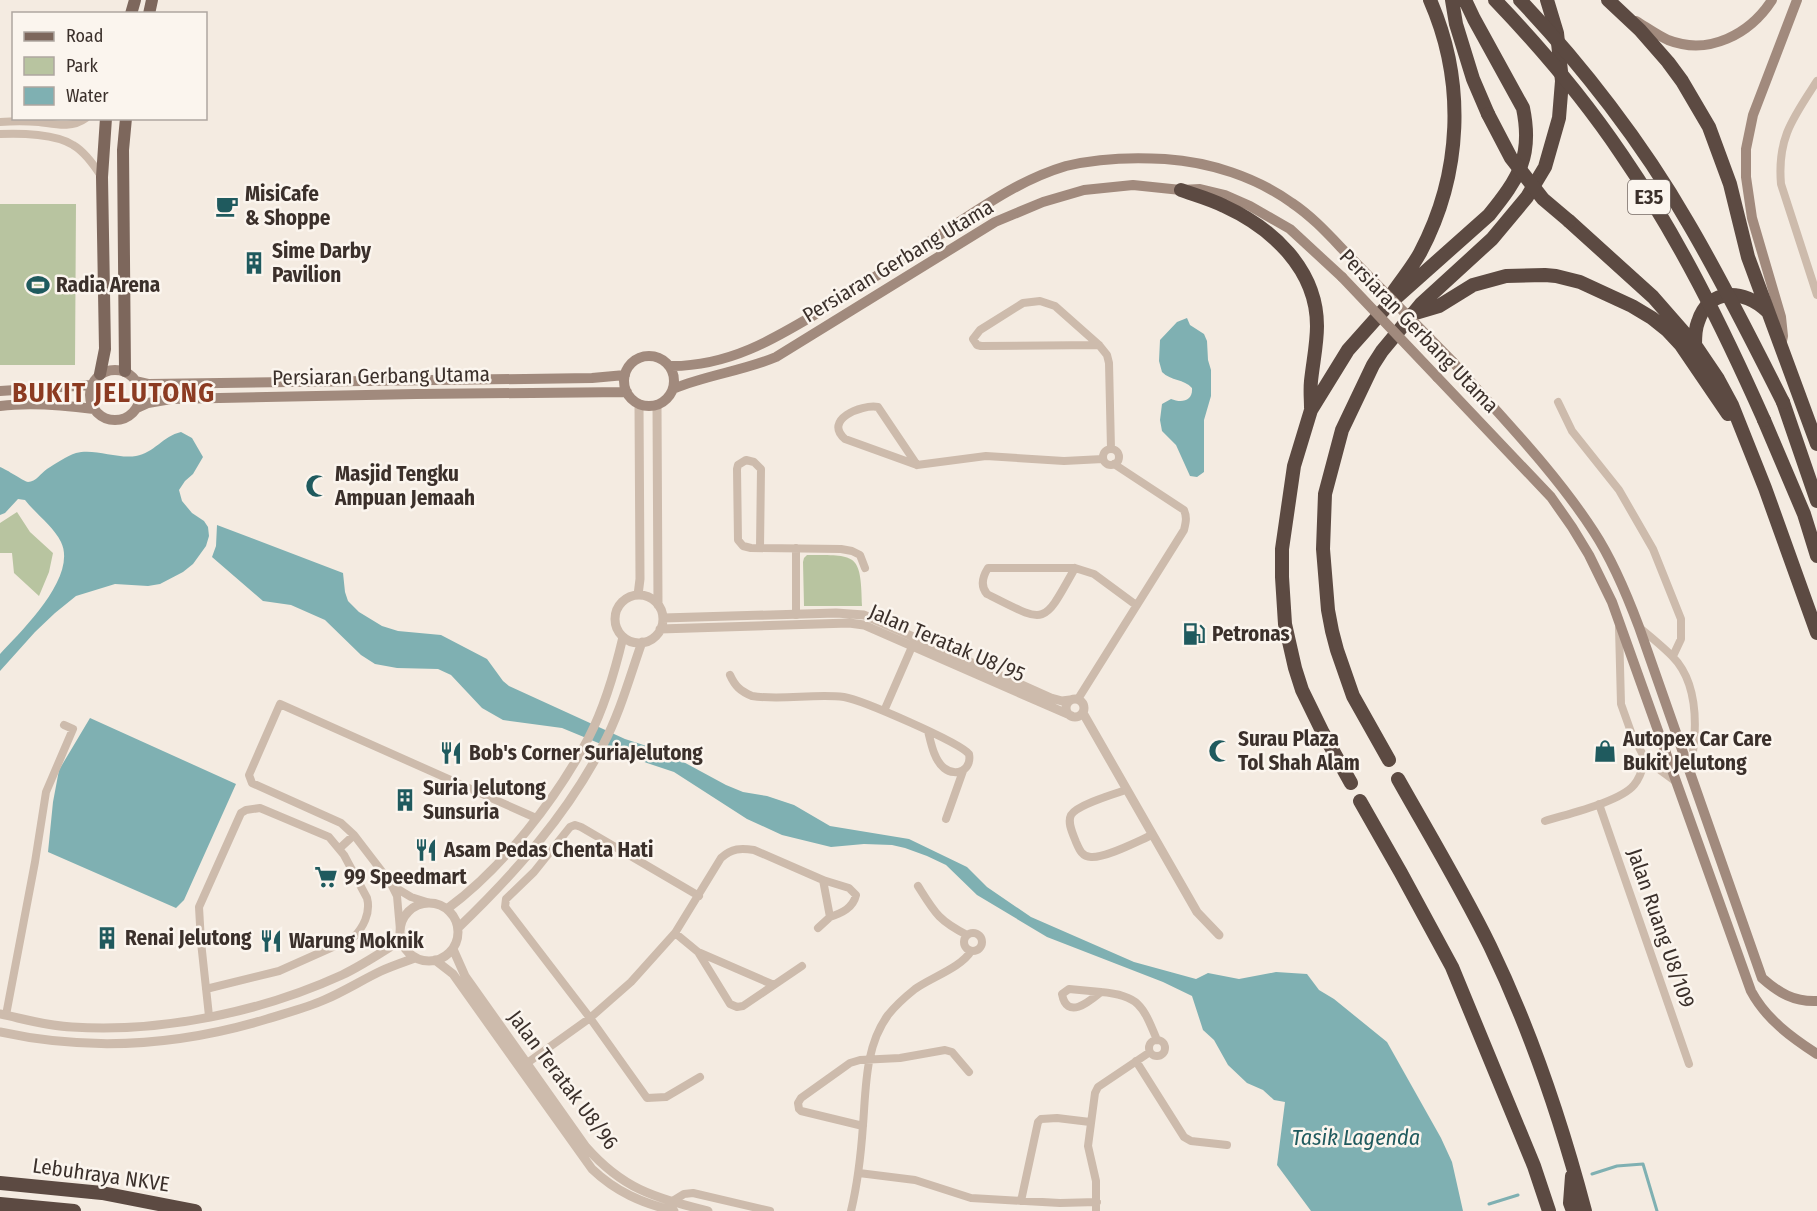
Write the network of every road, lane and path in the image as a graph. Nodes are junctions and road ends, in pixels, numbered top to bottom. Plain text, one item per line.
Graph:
1 (1430, 0) edge
2 (1452, 0) edge
3 (1465, 0) edge
4 (1495, 0) edge
5 (1520, 0) edge
6 (1547, 0) edge
7 (1608, 0) edge
8 (1772, 0) edge
9 (1797, 0) edge
10 (1625, 15) junction
11 (1817, 81) edge
12 (83, 120) edge
13 (106, 120) edge
14 (126, 120) edge
15 (0, 122) edge
16 (0, 134) edge
17 (102, 177) junction
18 (1180, 190) junction
19 (1817, 294) edge
20 (1389, 304) junction
21 (1767, 311) junction
22 (1412, 314) junction
23 (1099, 345) junction
24 (1695, 345) junction
25 (1781, 346) junction
26 (669, 366) junction
27 (126, 371) junction
28 (625, 375) junction
29 (96, 379) junction
30 (136, 381) junction
31 (673, 389) junction
32 (0, 391) edge
33 (627, 392) junction
34 (1558, 402) dead end
35 (639, 404) junction
36 (657, 405) junction
37 (0, 406) edge
38 (137, 408) junction
39 (94, 409) junction
40 (1311, 410) junction
41 (1744, 437) junction
42 (1817, 444) edge
43 (1111, 449) junction
44 (1103, 459) junction
45 (1114, 464) junction
46 (917, 465) junction
47 (1817, 501) edge
48 (760, 548) junction
49 (796, 548) junction
50 (1817, 556) edge
51 (1075, 567) junction
52 (865, 568) dead end
53 (638, 595) junction
54 (658, 605) junction
55 (1136, 605) junction
56 (796, 615) junction
57 (663, 618) junction
58 (1619, 623) junction
59 (1639, 627) junction
60 (660, 629) junction
61 (1817, 633) edge
62 (623, 637) junction
63 (642, 642) junction
64 (914, 642) junction
65 (1673, 656) junction
66 (730, 675) dead end
67 (1074, 699) junction
68 (884, 711) junction
69 (1083, 713) junction
70 (1071, 716) junction
71 (63, 724) dead end
72 (928, 731) junction
73 (1645, 759) junction
74 (1389, 760) dead end
75 (963, 771) junction
76 (1690, 771) junction
77 (1398, 779) dead end
78 (1676, 782) junction
79 (1351, 783) dead end
80 (1126, 790) junction
81 (1360, 801) dead end
82 (1599, 804) junction
83 (536, 818) junction
84 (946, 819) dead end
85 (1545, 821) dead end
86 (354, 835) junction
87 (1152, 835) junction
88 (340, 848) junction
89 (823, 880) junction
90 (390, 882) junction
91 (918, 886) dead end
92 (699, 896) junction
93 (430, 903) junction
94 (447, 909) junction
95 (830, 917) junction
96 (458, 928) junction
97 (818, 928) dead end
98 (675, 933) junction
99 (400, 935) junction
100 (967, 935) junction
101 (1219, 935) dead end
102 (453, 949) junction
103 (971, 951) junction
104 (698, 952) junction
105 (415, 958) junction
106 (435, 960) junction
107 (802, 966) dead end
108 (774, 985) junction
109 (206, 988) junction
110 (1101, 992) dead end
111 (1817, 1001) edge
112 (3, 1015) edge
113 (209, 1016) junction
114 (590, 1018) junction
115 (0, 1032) edge
116 (1157, 1040) junction
117 (1150, 1052) junction
118 (1817, 1054) edge
119 (870, 1059) junction
120 (1136, 1061) junction
121 (1689, 1064) dead end
122 (523, 1066) junction
123 (969, 1072) dead end
124 (700, 1077) dead end
125 (1090, 1122) junction
126 (863, 1126) junction
127 (1227, 1145) dead end
128 (1574, 1168) junction
129 (859, 1173) junction
130 (0, 1183) edge
131 (1021, 1201) junction
132 (0, 1204) edge
133 (672, 1206) edge
134 (1096, 1207) edge
135 (74, 1211) edge
136 (195, 1211) edge
137 (708, 1211) edge
138 (770, 1211) edge
139 (851, 1211) edge
140 (1549, 1211) edge
141 (1573, 1211) edge
142 (1585, 1211) edge

1 - 20 highway
2 - 24 highway, bridge
3 - 20 highway
4 - 50 highway, E35, bridge
5 - 47 highway, E35, bridge
6 - 22 highway
7 - 10 highway
8 - 10 main road
9 - 25 main road
10 - 21 highway
11 - 19 street
12 - 15 street
13 - 17 main road
14 - 27 main road
16 - 17 street
17 - 29 main road
18 - 31 main road, Persiaran Gerbang Utama
18 - 40 highway
18 - 58 main road, Persiaran Gerbang Utama, bridge
20 - 40 highway
21 - 24 highway
21 - 25 highway
22 - 41 highway
22 - 74 highway
23 - 23 street
23 - 43 street
24 - 41 highway
25 - 42 highway
26 - 28 main road, Persiaran Gerbang Utama
26 - 31 main road
26 - 59 main road, Persiaran Gerbang Utama, bridge
27 - 29 main road
27 - 30 main road
28 - 30 main road, Persiaran Gerbang Utama
28 - 33 main road
29 - 32 main road
29 - 39 main road
30 - 38 main road
31 - 36 main road, Persiaran Gerbang Utama
33 - 35 main road
33 - 38 main road, Persiaran Gerbang Utama
34 - 65 street
35 - 36 main road
35 - 53 street
36 - 54 street
37 - 39 main road, Persiaran Gerbang Utama
38 - 39 main road, Persiaran Gerbang Utama
40 - 79 highway
41 - 61 highway
43 - 44 street
43 - 45 street
44 - 45 street
44 - 46 street
45 - 55 street
46 - 46 street
48 - 48 street
48 - 49 street
49 - 52 street
49 - 56 street
51 - 51 street
51 - 55 street
53 - 54 street
53 - 62 street
54 - 57 street
55 - 67 street
56 - 57 street, Jalan Teratak U8/95
56 - 64 street, Jalan Teratak U8/95
57 - 60 street
58 - 73 street
58 - 78 main road, Persiaran Gerbang Utama
59 - 65 street
59 - 76 main road, Persiaran Gerbang Utama
60 - 63 street
60 - 64 street, Jalan Teratak U8/95
62 - 63 street
62 - 83 street
63 - 96 street
64 - 67 street, Jalan Teratak U8/95
64 - 68 street
64 - 70 street, Jalan Teratak U8/95
65 - 76 street
66 - 68 street
67 - 69 street
67 - 70 street
68 - 72 street
69 - 70 street
69 - 80 street
71 - 112 street
72 - 75 street
72 - 75 street
73 - 78 street
73 - 82 street
75 - 84 street
76 - 111 main road, Persiaran Gerbang Utama
77 - 128 highway
78 - 118 main road, Persiaran Gerbang Utama
80 - 87 street
80 - 87 street
81 - 140 highway
82 - 85 street
82 - 121 street, Jalan Ruang U8/109
83 - 86 street
83 - 94 street
86 - 88 street
86 - 90 street
87 - 101 street
88 - 109 street
88 - 109 street
89 - 92 street
89 - 95 street
89 - 95 street
90 - 93 street
90 - 99 street
91 - 100 street
92 - 98 street
92 - 114 street
93 - 94 street
93 - 99 street
94 - 96 street
95 - 97 street
96 - 102 street
98 - 104 street
98 - 114 street
99 - 105 street
99 - 113 street
100 - 103 street
100 - 103 street
102 - 106 street
102 - 122 street, Jalan Teratak U8/96
103 - 119 street
104 - 108 street
104 - 108 street
105 - 106 street
105 - 115 street
106 - 122 street, Jalan Teratak U8/96
107 - 108 street
109 - 113 street
110 - 116 street
112 - 113 street
114 - 122 street
114 - 124 street
116 - 117 street
116 - 117 street
117 - 120 street
119 - 123 street
119 - 126 street
119 - 126 street
120 - 125 street
120 - 127 street
122 - 133 street, Jalan Teratak U8/96
125 - 131 street
125 - 134 street
126 - 129 street
128 - 141 highway
128 - 142 highway
129 - 131 street
129 - 139 street
130 - 136 highway, Lebuhraya NKVE
131 - 134 street
132 - 135 highway, Lebuhraya NKVE
133 - 137 street, Jalan Teratak U8/96
133 - 138 street

